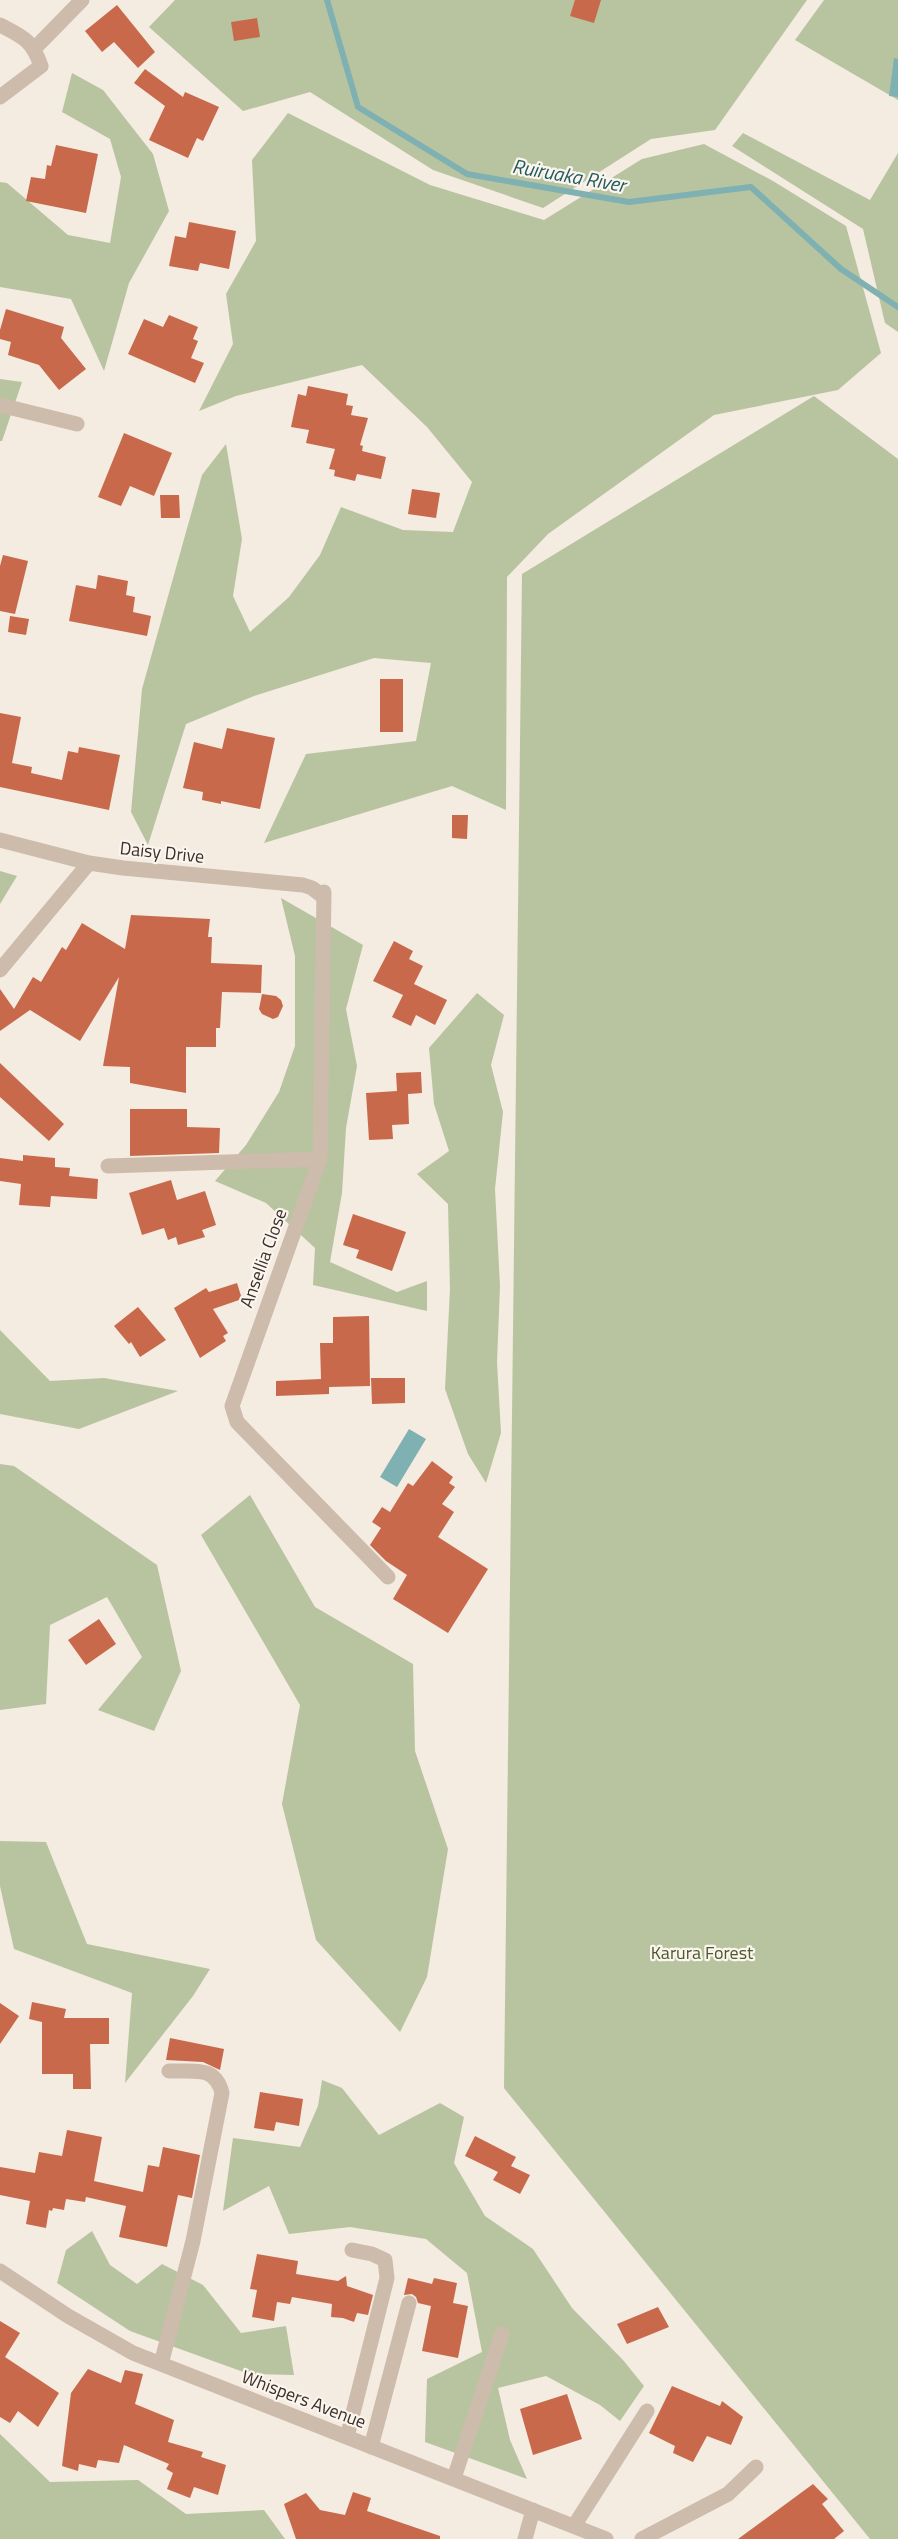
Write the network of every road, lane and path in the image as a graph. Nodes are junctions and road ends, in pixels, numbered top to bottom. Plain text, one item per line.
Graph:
1 (82, 0) edge
2 (0, 25) edge
3 (35, 48) junction
4 (0, 97) edge
5 (0, 405) edge
6 (77, 424) dead end
7 (0, 840) edge
8 (88, 863) junction
9 (321, 895) joint
10 (0, 970) edge
11 (320, 1159) junction
12 (108, 1166) dead end
13 (388, 1577) dead end
14 (169, 2071) dead end
15 (352, 2250) dead end
16 (0, 2271) edge
17 (409, 2303) dead end
18 (502, 2334) dead end
19 (161, 2364) junction
20 (647, 2411) dead end
21 (347, 2437) junction
22 (371, 2447) junction
23 (756, 2467) dead end
24 (454, 2478) junction
25 (533, 2510) junction
26 (574, 2526) junction
27 (525, 2539) edge
28 (606, 2539) edge
29 (642, 2539) edge

1 - 3 street
2 - 3 street
3 - 4 street
5 - 6 street
7 - 8 street, Daisy Drive
8 - 9 street, Daisy Drive
8 - 10 street
9 - 11 street, Ansellia Close
11 - 12 street
11 - 13 street, Ansellia Close
14 - 19 street
15 - 21 street
16 - 19 street, Whispers Avenue
17 - 22 street
18 - 24 street
19 - 21 street, Whispers Avenue
20 - 26 street
21 - 22 street, Whispers Avenue
22 - 24 street, Whispers Avenue
23 - 29 street
24 - 25 street, Whispers Avenue
25 - 26 street, Whispers Avenue
25 - 27 street
26 - 28 street, Whispers Avenue

